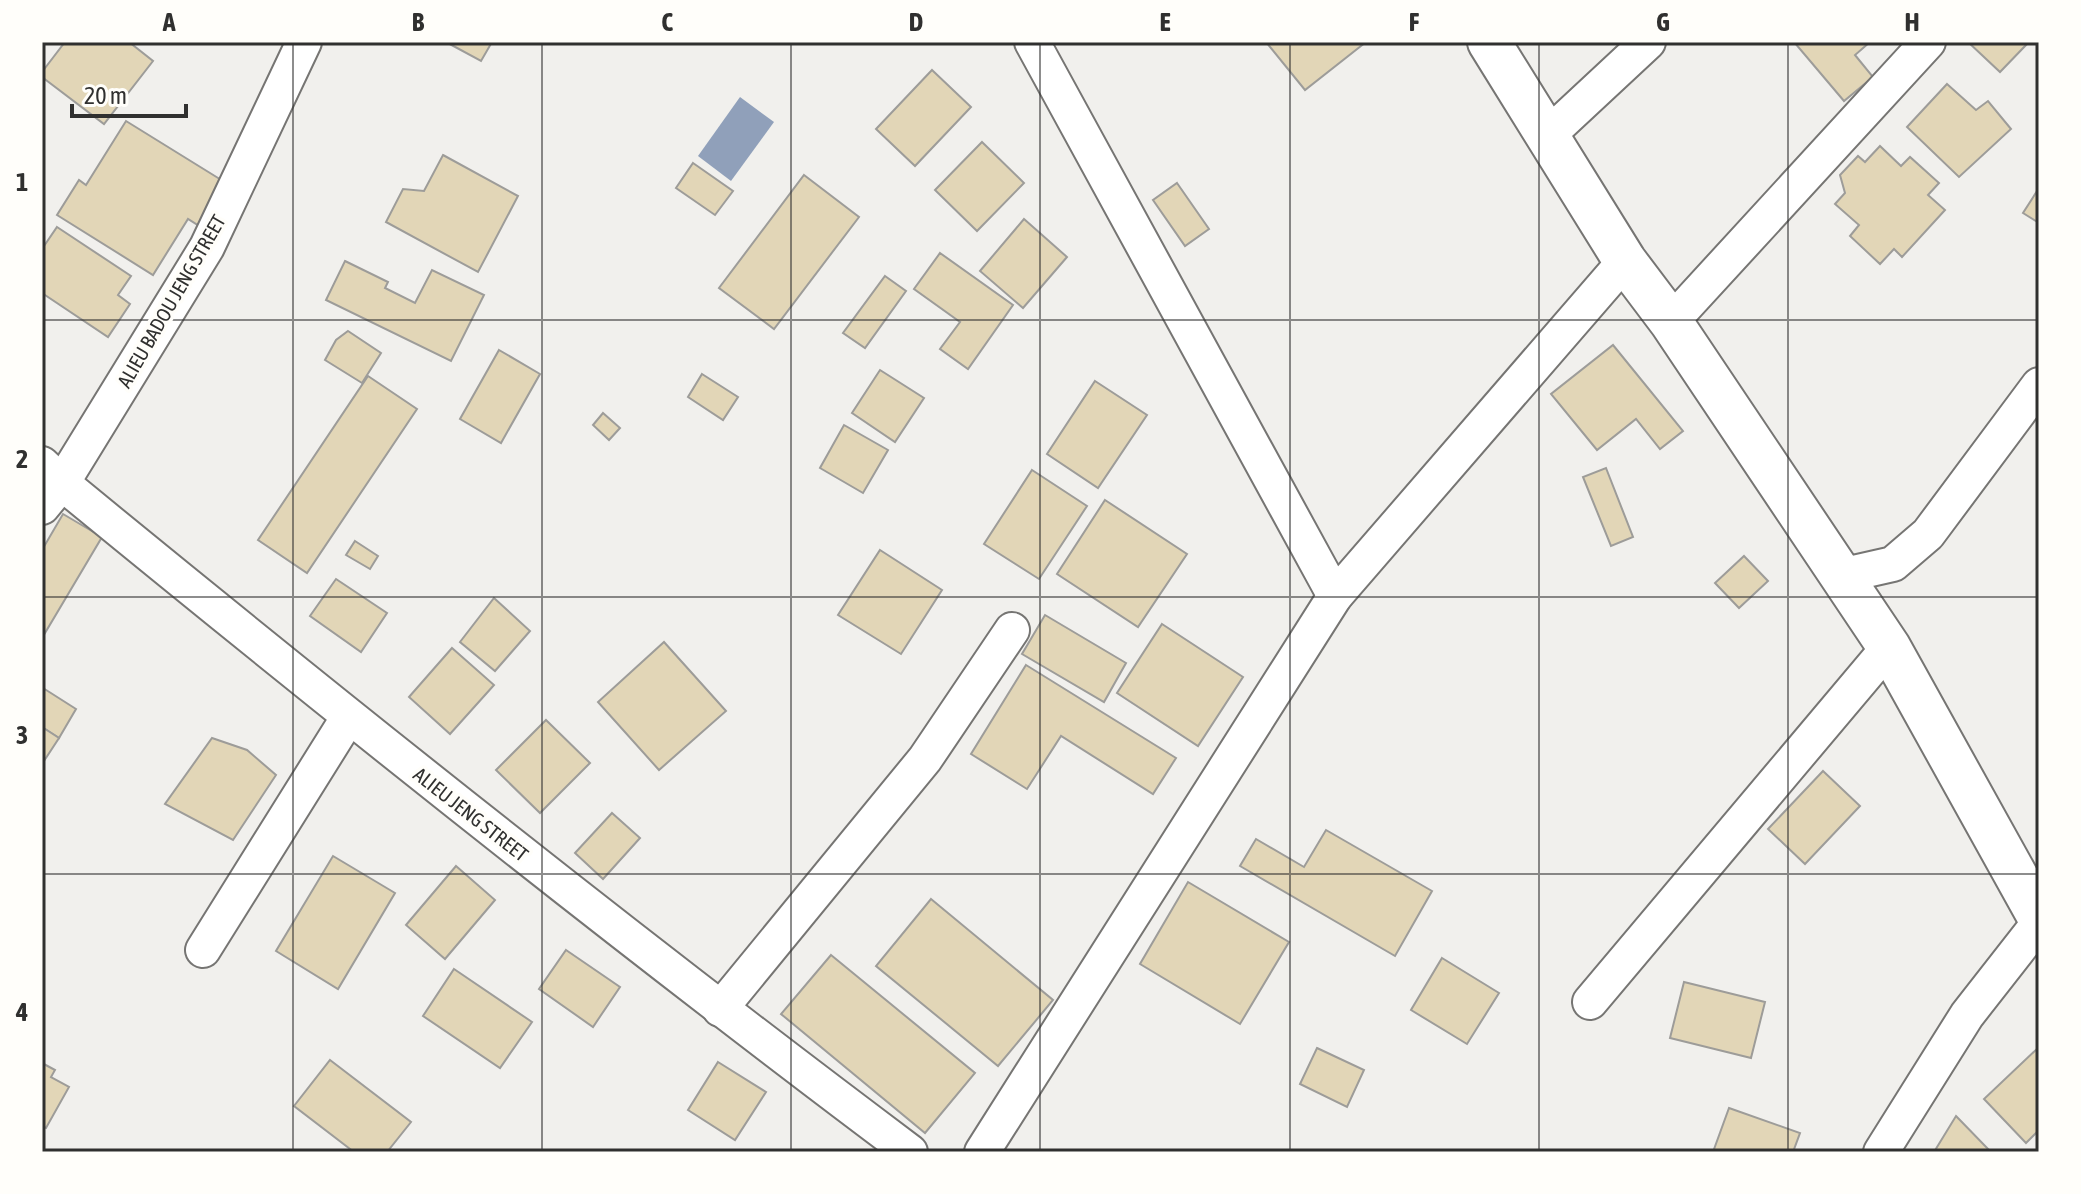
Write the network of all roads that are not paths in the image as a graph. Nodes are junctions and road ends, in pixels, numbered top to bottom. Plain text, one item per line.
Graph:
1 (304, 42) edge
2 (1032, 42) edge
3 (1489, 42) edge
4 (1648, 42) edge
5 (1928, 42) edge
6 (1547, 136) junction
7 (1625, 261) junction
8 (1671, 322) junction
9 (2039, 385) edge
10 (49, 485) edge
11 (1840, 576) junction
12 (1335, 596) junction
13 (1012, 630) dead end
14 (1889, 647) junction
15 (348, 718) junction
16 (2039, 920) edge
17 (203, 950) dead end
18 (1590, 1002) dead end
19 (720, 1009) junction
20 (910, 1152) edge
21 (982, 1152) edge
22 (1881, 1152) edge

1 - 10 street, ALIEU BADOU JENG STREET
2 - 12 street
3 - 6 street
4 - 6 street
5 - 8 street
6 - 7 street
7 - 8 street
7 - 12 street
8 - 11 street
9 - 11 street
10 - 15 street, ALIEU JENG STREET
11 - 14 street
12 - 21 street
13 - 19 street
14 - 16 street
14 - 18 street
15 - 17 street
15 - 19 street, ALIEU JENG STREET
16 - 22 street
19 - 20 street, ALIEU JENG STREET

